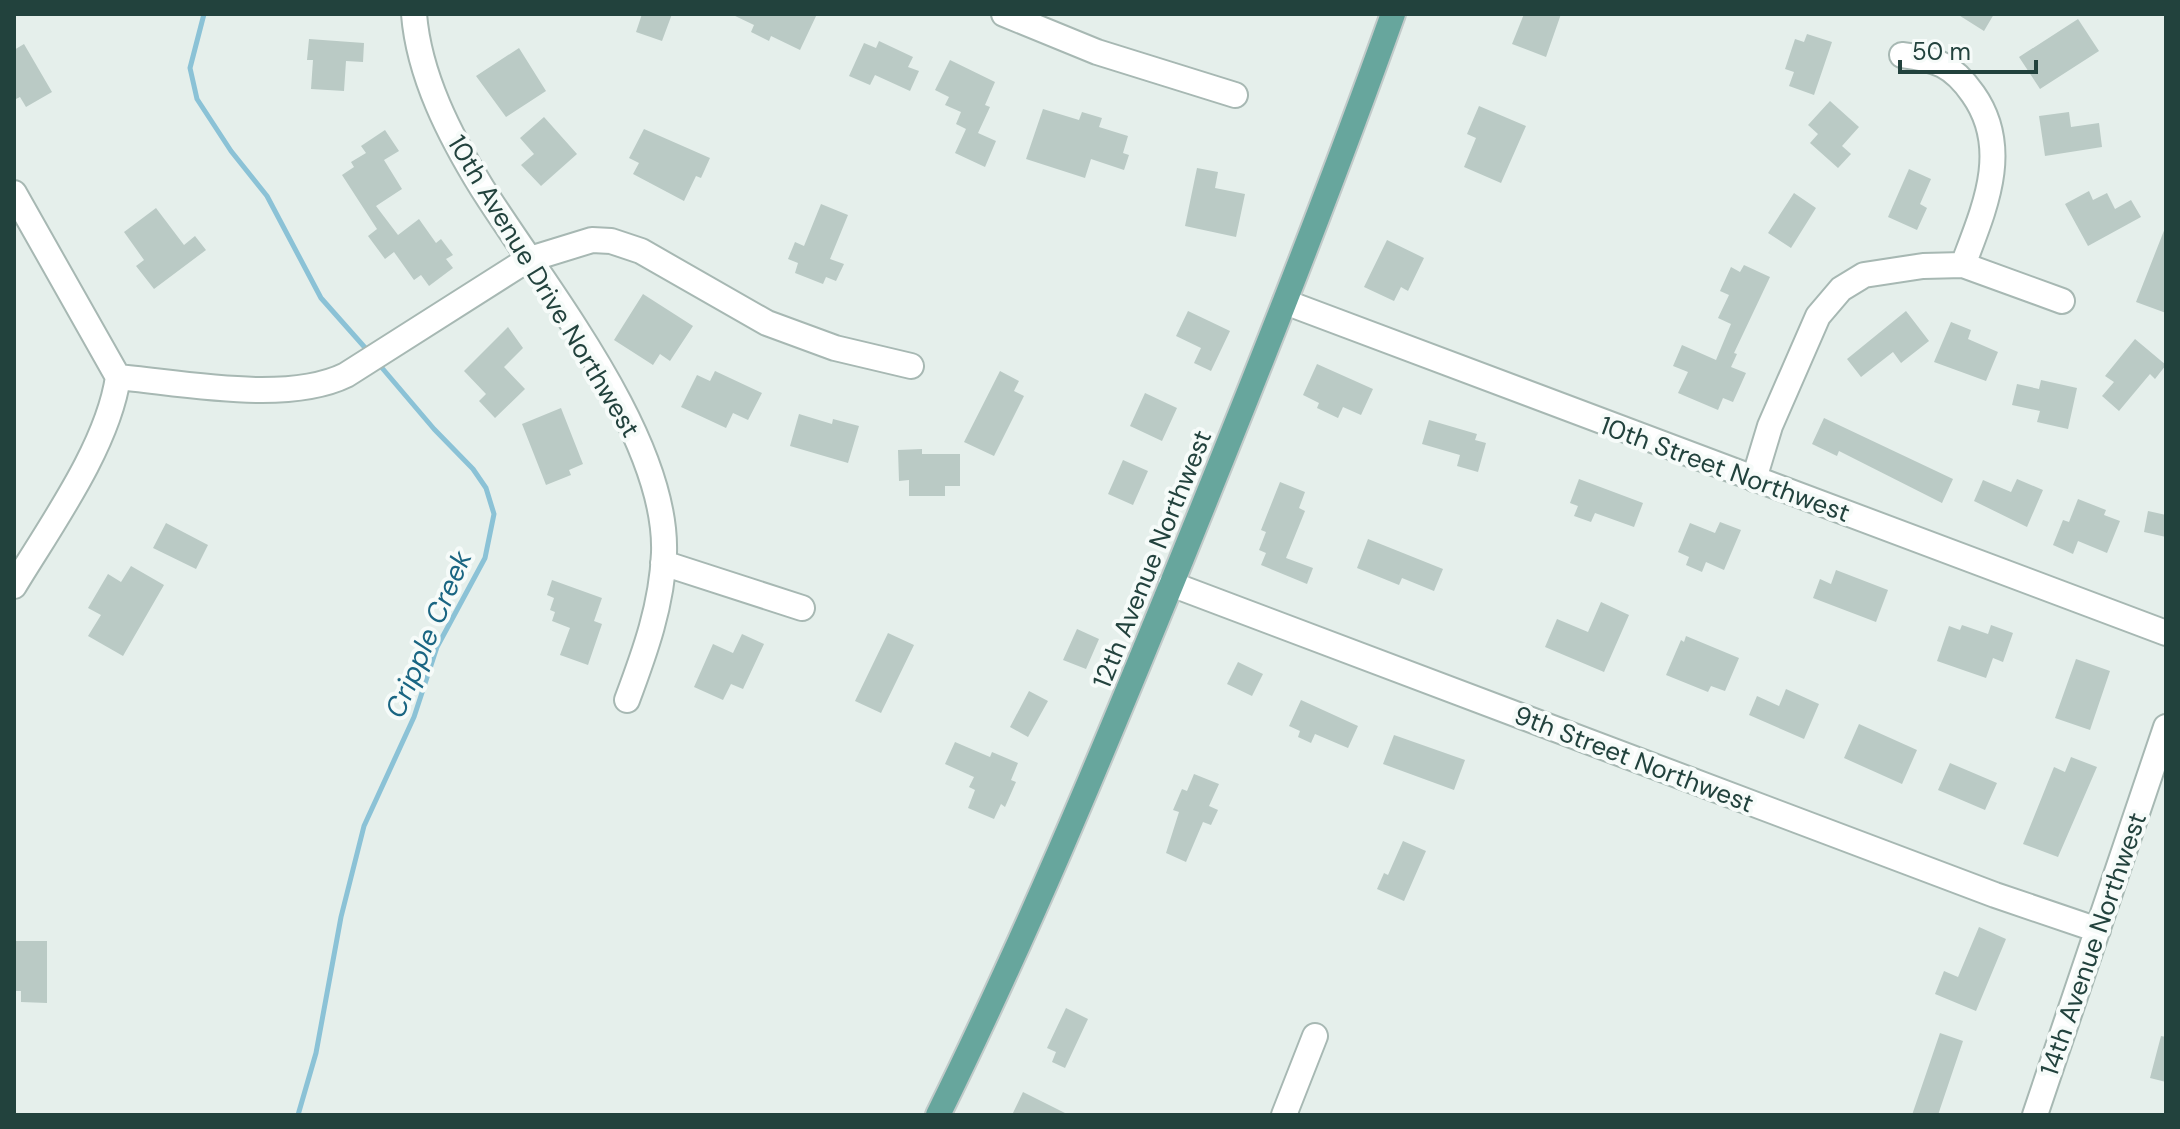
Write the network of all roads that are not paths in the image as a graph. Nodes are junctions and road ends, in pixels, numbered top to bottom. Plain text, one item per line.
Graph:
1 (414, 14) edge
2 (1004, 14) edge
3 (1393, 14) edge
4 (1902, 55) dead end
5 (1235, 95) dead end
6 (14, 193) edge
7 (527, 260) junction
8 (1963, 265) junction
9 (2062, 301) dead end
10 (1285, 302) junction
11 (911, 366) dead end
12 (118, 377) junction
13 (1754, 479) junction
14 (663, 563) junction
15 (1171, 584) junction
16 (14, 586) edge
17 (802, 608) dead end
18 (2166, 633) edge
19 (627, 700) dead end
20 (2166, 727) edge
21 (2098, 930) junction
22 (1315, 1036) dead end
23 (938, 1115) edge
24 (1284, 1115) edge
25 (2035, 1115) edge

1 - 7 street, 10th Avenue Drive Northwest
2 - 5 street
3 - 10 main road, 12th Avenue Northwest
4 - 8 street
6 - 12 street
7 - 11 street
7 - 12 street
7 - 14 street, 10th Avenue Drive Northwest
8 - 9 street
8 - 13 street
10 - 13 street, 10th Street Northwest
10 - 15 main road, 12th Avenue Northwest
12 - 16 street
13 - 18 street, 10th Street Northwest
14 - 17 street
14 - 19 street, 10th Avenue Drive Northwest
15 - 21 street, 9th Street Northwest
15 - 23 main road, 12th Avenue Northwest
20 - 21 street, 14th Avenue Northwest
21 - 25 street, 14th Avenue Northwest
22 - 24 street

